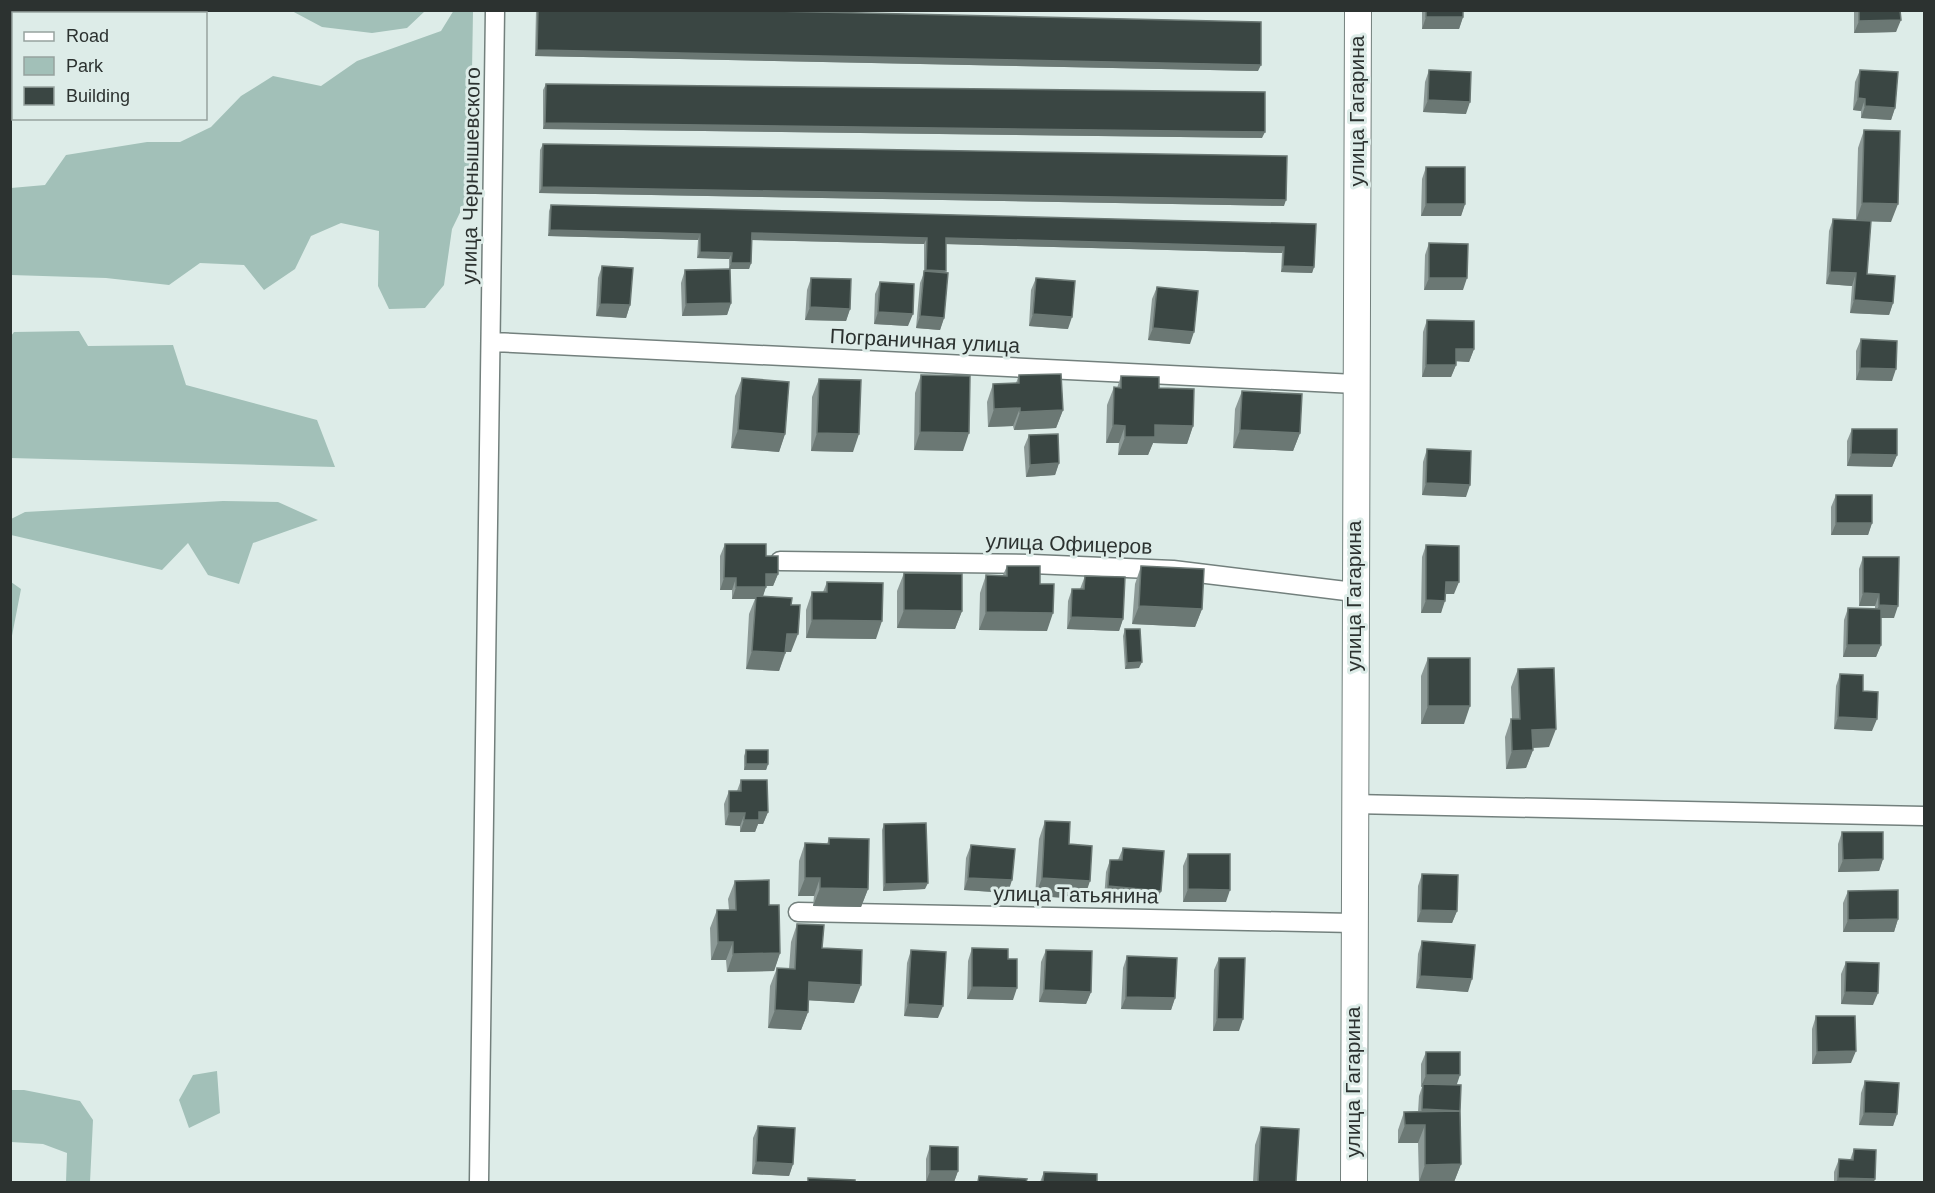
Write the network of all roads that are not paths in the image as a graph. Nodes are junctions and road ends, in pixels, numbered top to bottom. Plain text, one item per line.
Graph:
1 (495, 10) edge
2 (1358, 10) edge
3 (492, 342) junction
4 (1355, 384) junction
5 (780, 561) edge
6 (1354, 592) junction
7 (1353, 804) junction
8 (1924, 816) edge
9 (798, 912) dead end
10 (1353, 923) junction
11 (478, 1182) edge
12 (1354, 1182) edge

1 - 3 street, улица Чернышевского
2 - 4 street, улица Гагарина
3 - 4 street, Пограничная улица
3 - 11 street, улица Чернышевского
4 - 6 street, улица Гагарина
5 - 6 street, улица Офицеров
6 - 7 street, улица Гагарина
7 - 8 street
7 - 10 street, улица Гагарина
9 - 10 street, улица Татьянина
10 - 12 street, улица Гагарина

